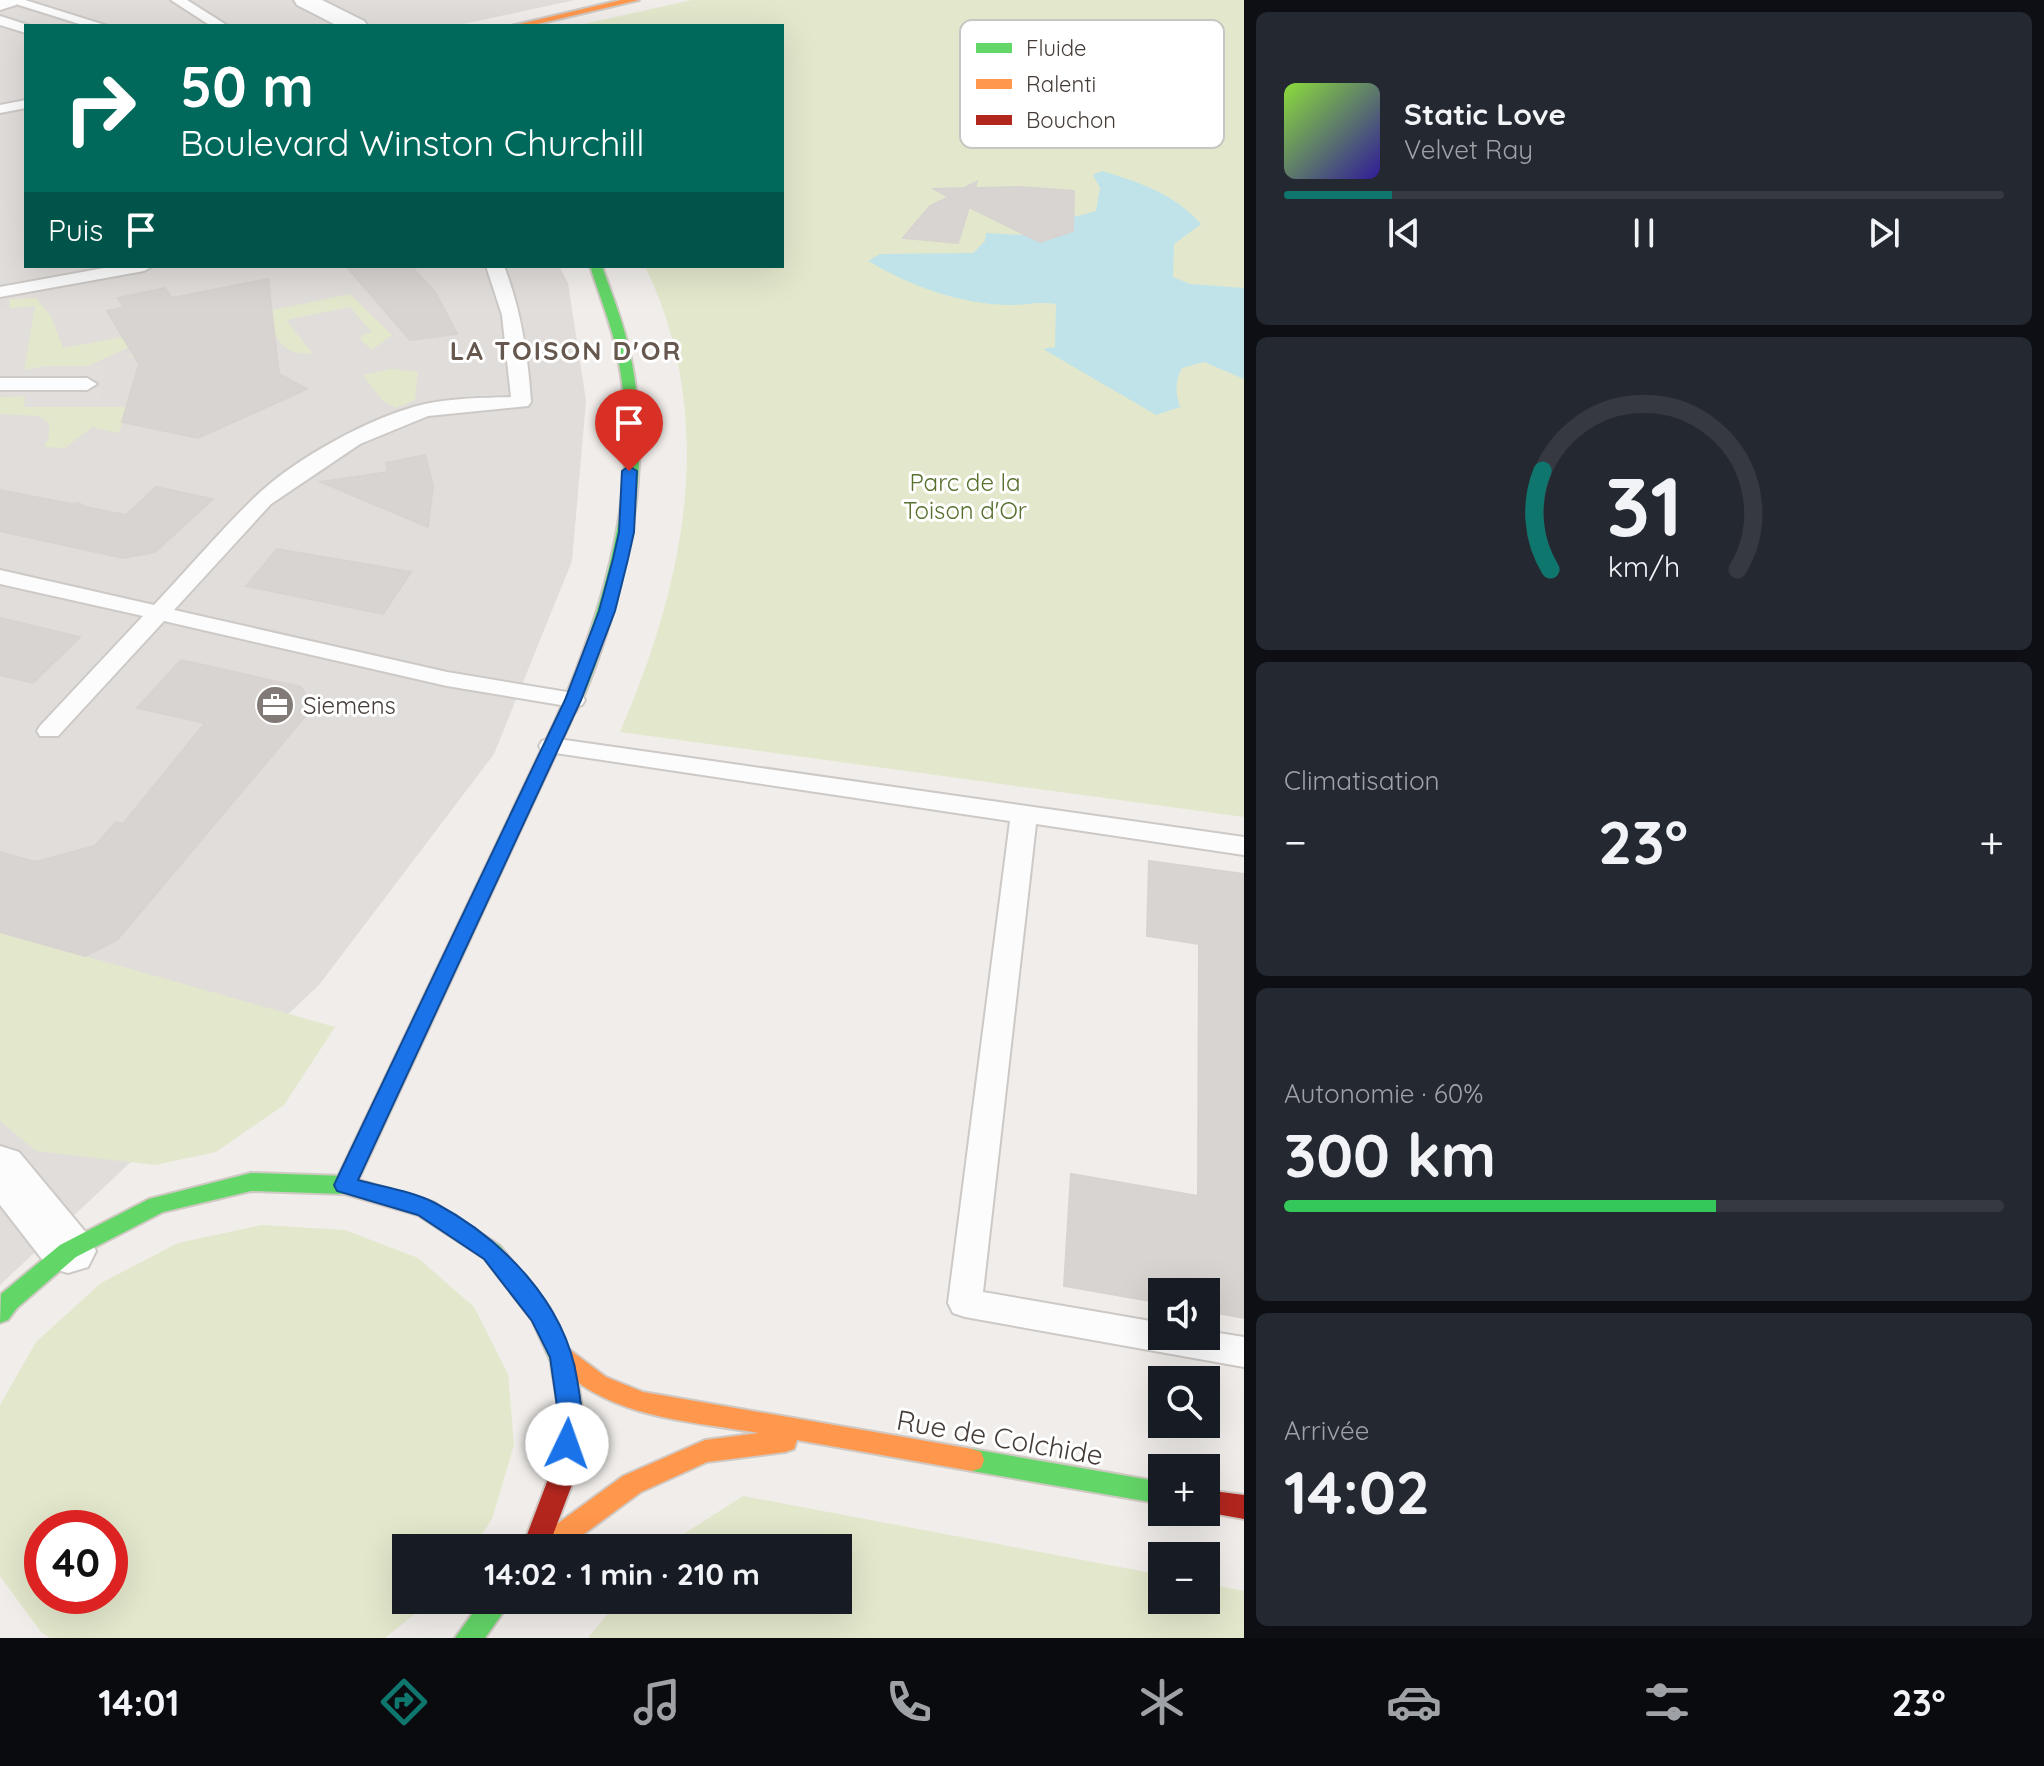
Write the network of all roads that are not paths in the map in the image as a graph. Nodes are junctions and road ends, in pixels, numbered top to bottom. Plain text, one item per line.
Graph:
1 (9, 0) edge
2 (178, 0) edge
3 (284, 0) edge
4 (305, 0) edge
5 (634, 0) edge
6 (0, 3) edge
7 (87, 5) dead end
8 (62, 14) junction
9 (0, 20) edge
10 (94, 24) edge
11 (218, 24) edge
12 (327, 24) edge
13 (352, 24) edge
14 (525, 24) edge
15 (24, 28) edge
16 (24, 104) edge
17 (1, 107) edge
18 (133, 268) edge
19 (496, 268) edge
20 (597, 268) edge
21 (0, 292) edge
22 (0, 384) edge
23 (87, 384) dead end
24 (0, 577) edge
25 (161, 613) junction
26 (573, 700) junction
27 (49, 731) dead end
28 (551, 746) junction
29 (1024, 816) junction
30 (1244, 846) edge
31 (0, 1167) edge
32 (345, 1185) junction
33 (68, 1251) junction
34 (0, 1313) edge
35 (1244, 1352) edge
36 (562, 1357) junction
37 (828, 1436) junction
38 (1148, 1491) edge
39 (1220, 1503) edge
40 (1244, 1507) edge
41 (540, 1534) edge
42 (563, 1534) edge
43 (488, 1614) edge
44 (468, 1638) edge

1 - 6 street
1 - 8 lane
2 - 11 lane
3 - 12 street
4 - 13 street
5 - 14 street
7 - 8 lane
8 - 10 lane
9 - 15 lane
16 - 17 lane
18 - 21 lane
19 - 25 lane
20 - 26 street
22 - 23 lane
24 - 25 lane
25 - 26 lane
25 - 27 lane
26 - 28 street
28 - 29 lane
28 - 32 street
29 - 30 lane
29 - 35 lane
31 - 33 street
32 - 33 street
32 - 36 street
33 - 34 street
36 - 37 street, Rue de Colchide
36 - 41 street
37 - 38 street, Rue de Colchide
37 - 42 street, Rue de Colchide
39 - 40 street
43 - 44 street

